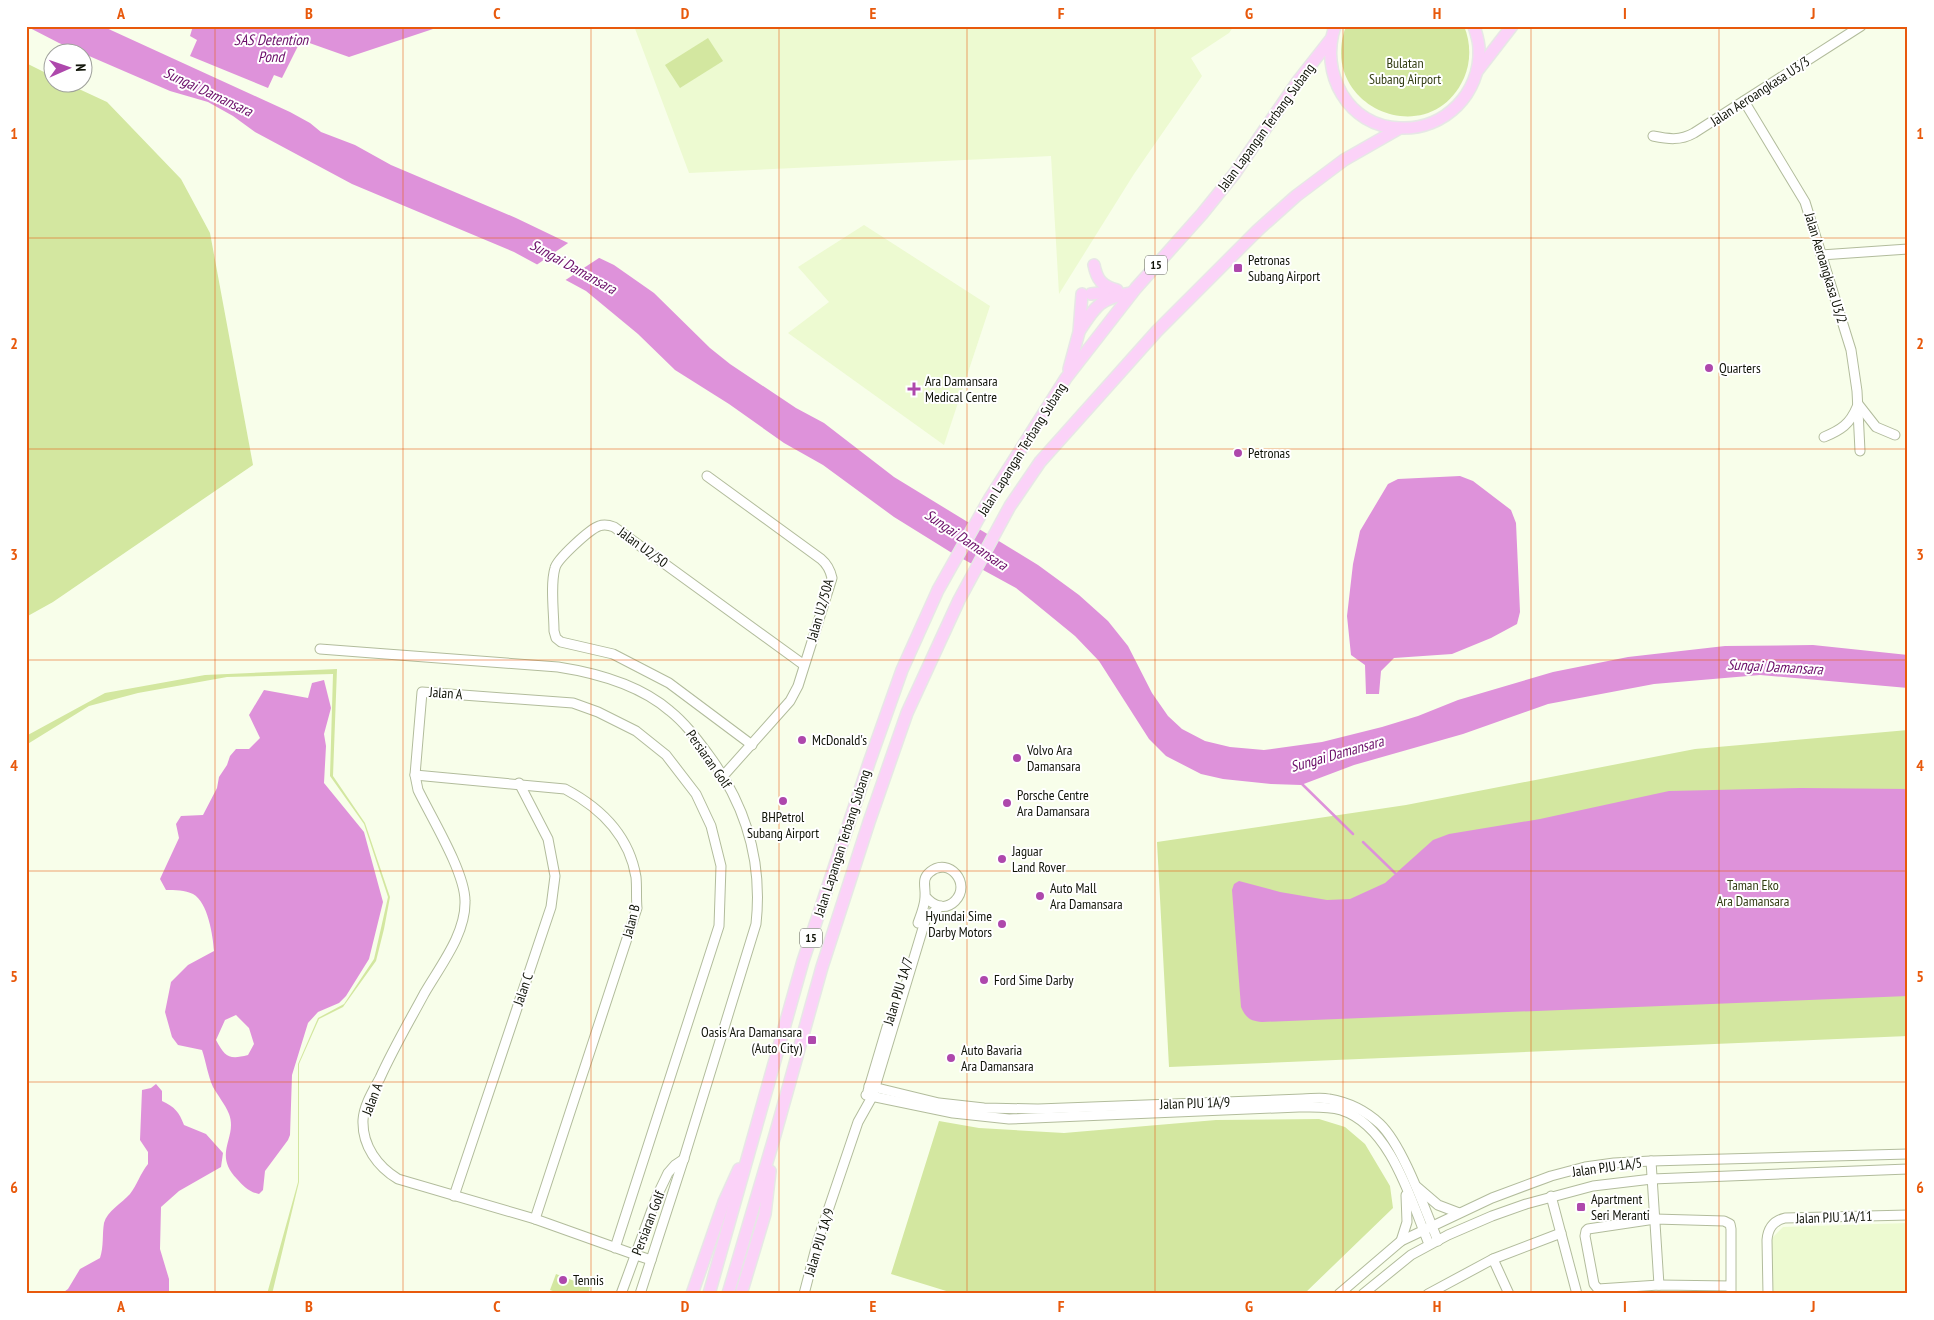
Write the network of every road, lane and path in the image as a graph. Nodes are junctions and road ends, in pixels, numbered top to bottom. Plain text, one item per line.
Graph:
1 (1335, 26) edge
2 (1474, 26) edge
3 (1512, 26) edge
4 (1861, 26) edge
5 (1331, 39) junction
6 (1477, 71) junction
7 (1744, 102) junction
8 (1400, 128) junction
9 (1653, 136) dead end
10 (1908, 249) edge
11 (1821, 255) junction
12 (1094, 265) dead end
13 (1134, 290) junction
14 (1119, 291) junction
15 (1079, 332) junction
16 (1066, 378) junction
17 (1858, 404) junction
18 (1895, 435) dead end
19 (1824, 437) dead end
20 (1860, 451) dead end
21 (707, 476) dead end
22 (320, 649) dead end
23 (804, 665) junction
24 (752, 745) junction
25 (415, 775) junction
26 (724, 775) junction
27 (519, 783) junction
28 (925, 896) junction
29 (940, 906) junction
30 (872, 1086) junction
31 (869, 1096) junction
32 (756, 1131) junction
33 (775, 1135) junction
34 (1908, 1154) edge
35 (684, 1158) junction
36 (1651, 1161) junction
37 (1908, 1168) edge
38 (1652, 1179) junction
39 (1409, 1185) junction
40 (454, 1196) junction
41 (1551, 1196) junction
42 (1459, 1213) junction
43 (1908, 1215) edge
44 (535, 1219) junction
45 (1655, 1219) junction
46 (1427, 1228) junction
47 (1561, 1234) junction
48 (1401, 1241) junction
49 (1434, 1243) junction
50 (615, 1248) junction
51 (636, 1255) junction
52 (1493, 1259) junction
53 (651, 1260) junction
54 (1659, 1285) junction
55 (1681, 1290) edge
56 (1731, 1290) edge
57 (1630, 1291) edge
58 (622, 1294) edge
59 (640, 1294) edge
60 (692, 1294) edge
61 (709, 1294) edge
62 (728, 1294) edge
63 (741, 1294) edge
64 (804, 1294) edge
65 (1339, 1294) edge
66 (1363, 1294) edge
67 (1428, 1294) edge
68 (1509, 1294) edge
69 (1577, 1294) edge
70 (1768, 1294) edge

1 - 5 main road, 15
2 - 6 main road, 15
3 - 6 main road, 15
4 - 7 street, Jalan Aeroangkasa U3/3
5 - 8 main road, 15
5 - 13 main road, Jalan Lapangan Terbang Subang / 15
6 - 8 main road, 15
7 - 9 street, Jalan Aeroangkasa U3/3
7 - 11 street, Jalan Aeroangkasa U3/2
8 - 33 main road, Jalan Lapangan Terbang Subang / 15
10 - 11 street
11 - 17 street, Jalan Aeroangkasa U3/2
12 - 14 main road
13 - 14 main road
13 - 15 main road
13 - 16 main road, Jalan Lapangan Terbang Subang / 15
14 - 15 main road
15 - 16 main road
16 - 32 main road, Jalan Lapangan Terbang Subang / 15
17 - 18 street
17 - 19 street
17 - 20 street, Jalan Aeroangkasa U3/2
21 - 23 street, Jalan U2/50A
22 - 26 street, Persiaran Golf
23 - 24 street, Jalan U2/50A
23 - 24 street, Jalan U2/50
24 - 26 street, Jalan U2/50A
25 - 27 street, Jalan B
25 - 40 street, Jalan A
25 - 50 street, Jalan A
26 - 35 street, Persiaran Golf
27 - 40 street, Jalan C
27 - 44 street, Jalan B
28 - 29 street
28 - 29 street
28 - 30 street, Jalan PJU 1A/7
29 - 30 street, Jalan PJU 1A/7
30 - 31 street, Jalan PJU 1A/9
30 - 39 street, Jalan PJU 1A/9
31 - 39 street, Jalan PJU 1A/9
31 - 64 street, Jalan PJU 1A/9
32 - 60 main road
32 - 61 main road, Jalan Lapangan Terbang Subang / 15
33 - 62 main road, Jalan Lapangan Terbang Subang / 15
33 - 63 main road
34 - 36 street, Jalan PJU 1A/5
35 - 51 street, Persiaran Golf
35 - 53 street, Persiaran Golf
36 - 38 street
36 - 42 street, Jalan PJU 1A/5
37 - 38 street, Jalan PJU 1A/5
38 - 41 street, Jalan PJU 1A/5
38 - 45 street
39 - 42 street
39 - 46 street, Jalan PJU 1A/9
39 - 48 street
40 - 44 street, Jalan A
41 - 47 street
41 - 49 street, Jalan PJU 1A/5
42 - 46 street, Jalan PJU 1A/5
43 - 70 street, Jalan PJU 1A/11
44 - 50 street, Jalan A
45 - 54 street
45 - 56 street
45 - 57 street
46 - 48 street, Jalan PJU 1A/5
46 - 49 street, Jalan PJU 1A/9
47 - 52 street
47 - 69 street
48 - 65 street, Jalan PJU 1A/5
49 - 66 street, Jalan PJU 1A/5
50 - 51 street, Jalan A
51 - 53 street, Jalan A
51 - 58 street, Persiaran Golf
52 - 67 street
52 - 68 street
53 - 59 street, Persiaran Golf
54 - 55 street
54 - 57 street
55 - 56 street

